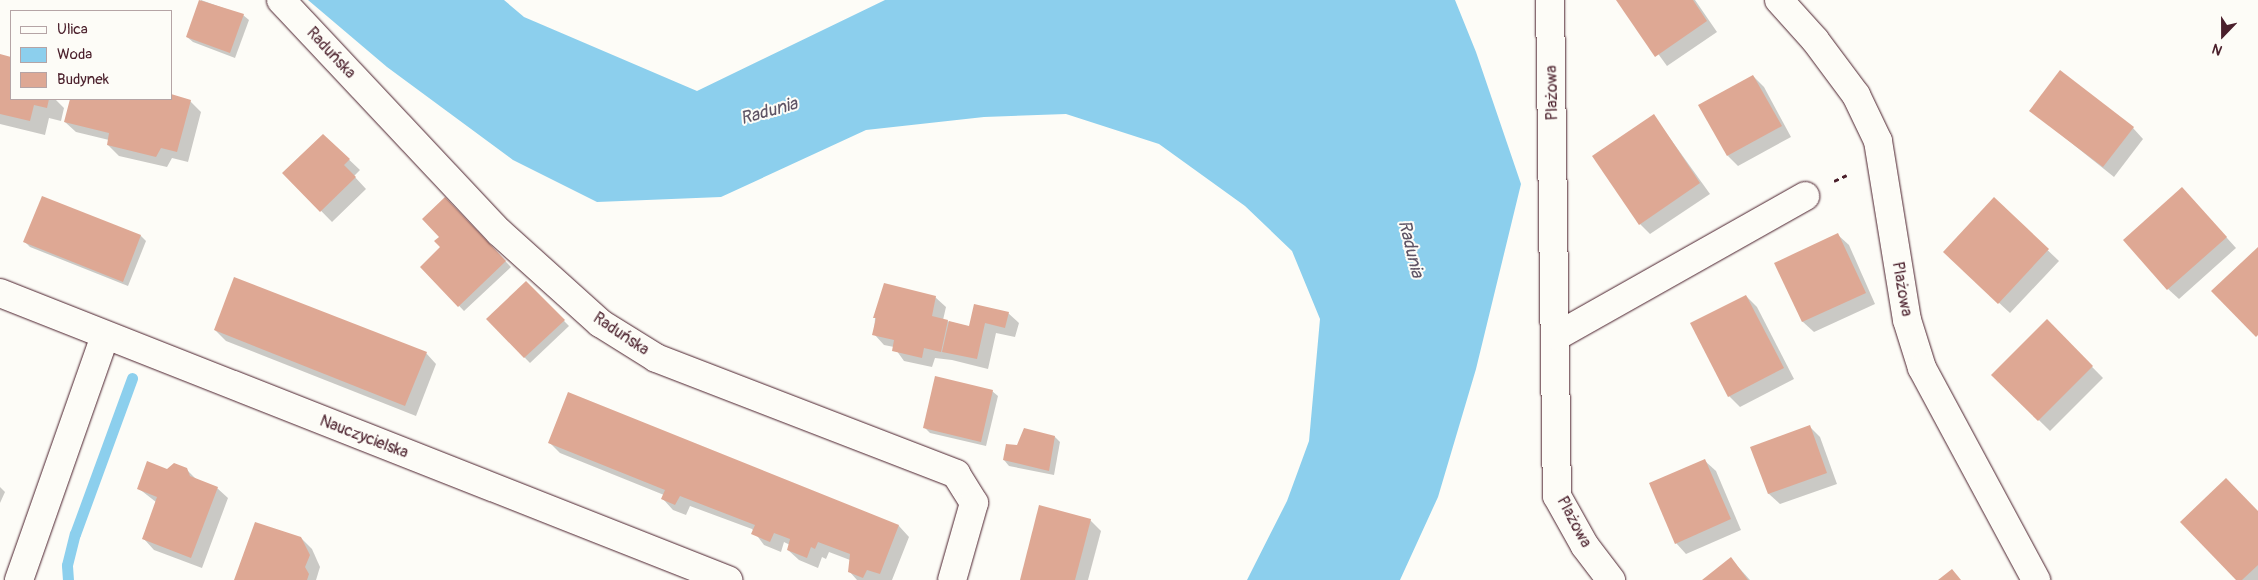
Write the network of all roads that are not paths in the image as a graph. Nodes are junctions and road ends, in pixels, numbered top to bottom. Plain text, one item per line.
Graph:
1 (281, 0) edge
2 (1550, 0) edge
3 (1779, 0) edge
4 (1804, 196) dead end
5 (0, 292) edge
6 (105, 336) junction
7 (1557, 336) junction
8 (18, 580) edge
9 (728, 580) edge
10 (952, 580) edge
11 (1611, 580) edge
12 (2036, 580) edge

1 - 10 street, Raduńska
2 - 7 street, Plażowa
3 - 12 street, Plażowa
4 - 7 street
5 - 6 street, Nauczycielska
6 - 8 street
6 - 9 street, Nauczycielska
7 - 11 street, Plażowa

